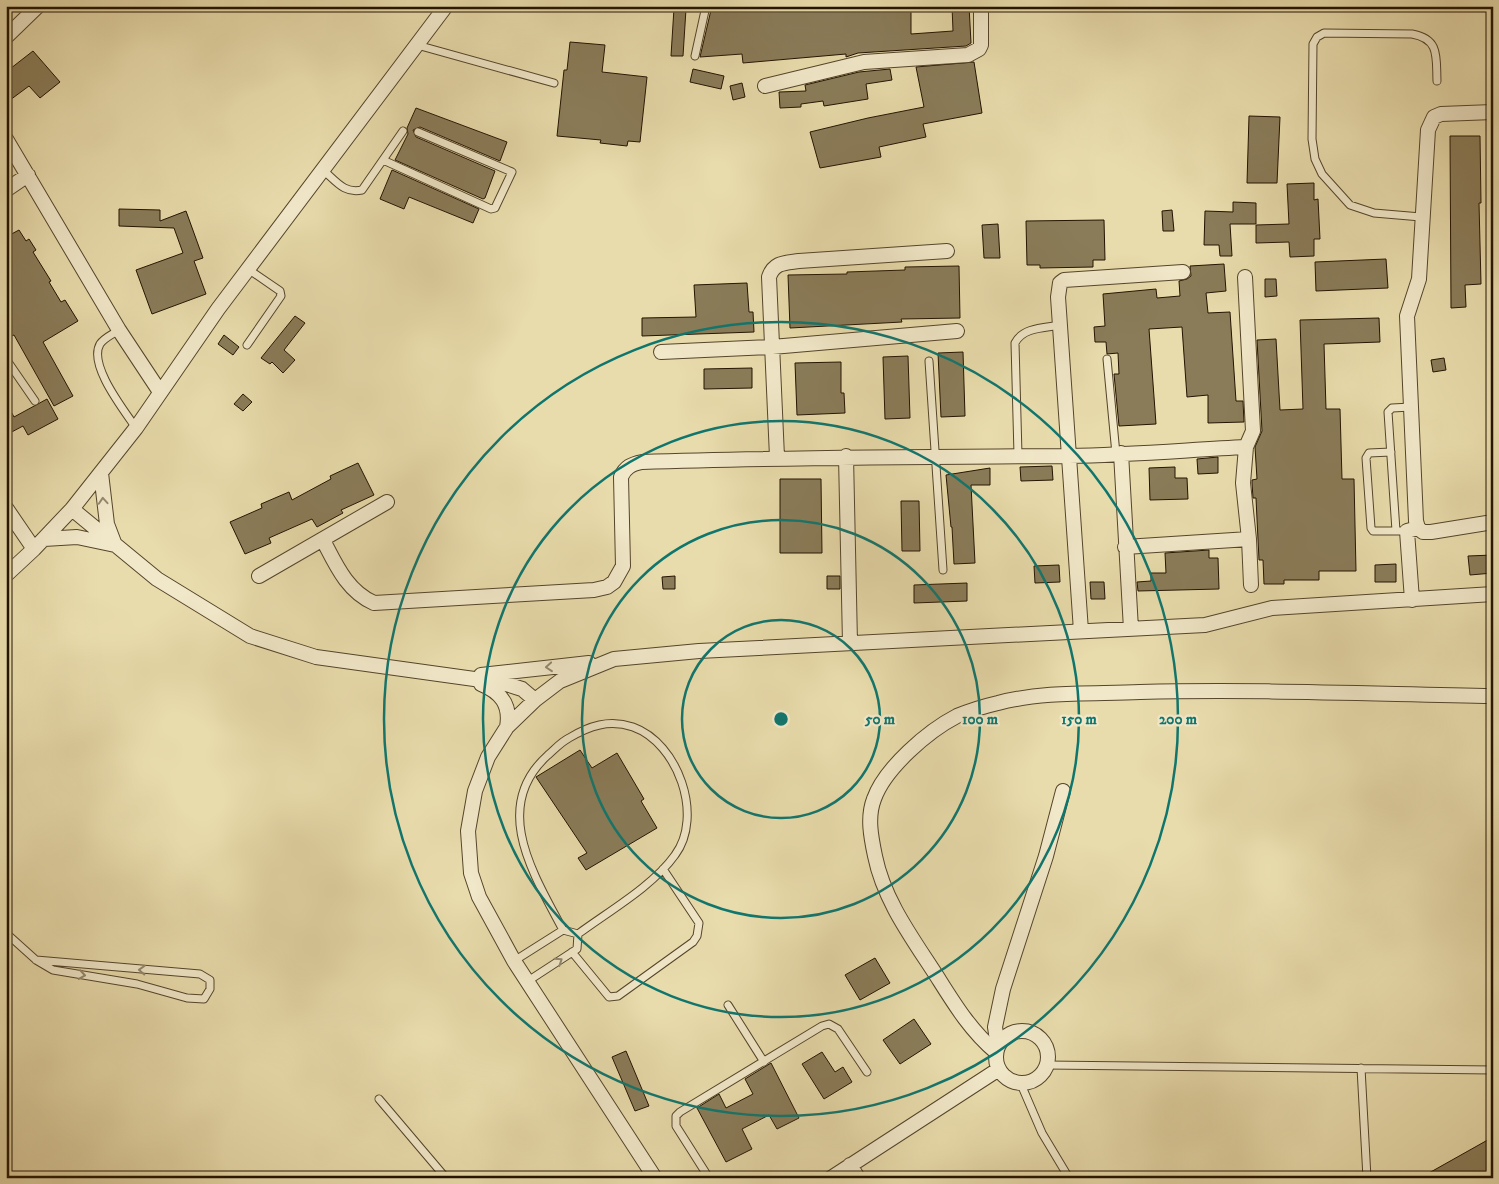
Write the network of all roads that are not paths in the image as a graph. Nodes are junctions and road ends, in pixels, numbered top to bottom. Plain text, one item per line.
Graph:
1 (38, 6) edge
2 (446, 6) edge
3 (706, 6) edge
4 (981, 6) edge
5 (6, 37) edge
6 (417, 45) junction
7 (695, 56) dead end
8 (1437, 81) dead end
9 (554, 84) dead end
10 (765, 86) dead end
11 (1493, 112) edge
12 (403, 131) dead end
13 (418, 132) dead end
14 (6, 139) edge
15 (383, 160) junction
16 (323, 170) junction
17 (28, 176) junction
18 (6, 190) edge
19 (1422, 217) junction
20 (947, 251) dead end
21 (248, 269) junction
22 (1183, 272) dead end
23 (1245, 277) dead end
24 (1061, 326) junction
25 (119, 330) junction
26 (957, 331) dead end
27 (247, 345) dead end
28 (772, 347) junction
29 (660, 352) dead end
30 (6, 359) edge
31 (1107, 359) dead end
32 (929, 362) dead end
33 (160, 392) junction
34 (35, 401) dead end
35 (1411, 407) junction
36 (136, 428) junction
37 (1246, 447) junction
38 (1391, 452) junction
39 (1118, 454) junction
40 (846, 456) junction
41 (1018, 456) junction
42 (1070, 456) junction
43 (777, 457) junction
44 (937, 458) junction
45 (101, 473) junction
46 (387, 502) dead end
47 (6, 508) edge
48 (72, 509) junction
49 (1493, 522) edge
50 (1407, 530) junction
51 (44, 539) junction
52 (1249, 539) junction
53 (323, 540) junction
54 (116, 545) junction
55 (1125, 547) junction
56 (34, 550) junction
57 (943, 570) dead end
58 (6, 575) edge
59 (259, 576) dead end
60 (1251, 586) dead end
61 (1493, 594) edge
62 (1412, 600) junction
63 (1130, 629) junction
64 (1081, 631) junction
65 (850, 643) junction
66 (614, 659) junction
67 (463, 677) junction
68 (1493, 696) edge
69 (535, 700) junction
70 (507, 727) junction
71 (1063, 791) dead end
72 (662, 869) junction
73 (563, 930) junction
74 (6, 933) edge
75 (578, 934) junction
76 (572, 952) junction
77 (36, 960) junction
78 (514, 962) junction
79 (528, 981) junction
80 (728, 1005) dead end
81 (997, 1049) junction
82 (764, 1062) junction
83 (1046, 1065) junction
84 (1361, 1068) junction
85 (999, 1069) junction
86 (1493, 1070) edge
87 (867, 1072) dead end
88 (1020, 1082) junction
89 (379, 1099) dead end
90 (850, 1165) junction
91 (446, 1178) edge
92 (655, 1178) edge
93 (709, 1178) edge
94 (831, 1178) edge
95 (858, 1178) edge
96 (1070, 1178) edge
97 (1367, 1178) edge

1 - 5 street
2 - 6 street
3 - 7 lane
4 - 10 street
6 - 9 lane
6 - 16 street
8 - 19 lane
11 - 19 street
12 - 15 lane
13 - 15 lane
14 - 17 street
15 - 16 lane
16 - 21 street
17 - 18 street
17 - 25 street
19 - 35 street
20 - 28 street
21 - 27 lane
21 - 33 street
22 - 24 street
23 - 37 street
24 - 41 lane
24 - 42 street
25 - 33 street
25 - 36 lane
26 - 28 street
28 - 29 street
28 - 43 street
30 - 34 lane
31 - 39 lane
32 - 44 lane
33 - 36 street
35 - 38 lane
35 - 50 street
36 - 45 street
37 - 39 street
37 - 52 street
38 - 50 lane
38 - 50 lane
39 - 42 street
39 - 55 street
40 - 43 street
40 - 44 street
40 - 65 street
41 - 42 street
41 - 44 street
42 - 64 street
43 - 53 street
44 - 57 lane
45 - 48 street
54 -> 45 street
46 - 53 street
47 - 56 street
48 - 51 street
48 - 54 street
49 - 50 street
50 - 62 street
51 - 54 street
51 - 56 street
52 - 55 street
52 - 60 street
53 - 59 street
54 - 67 street
55 - 63 street
56 - 58 street
61 - 62 street
62 - 63 street
63 - 64 street
64 - 65 street
65 - 66 street
66 -> 67 street
66 - 69 street
67 - 69 street
67 - 70 street
68 - 81 street
69 - 70 street
70 - 78 street
71 - 81 street
72 - 73 lane
72 - 75 lane
72 - 76 lane
73 - 75 lane
73 - 78 lane
74 - 77 lane
75 - 76 lane
79 -> 76 lane
77 -> 77 lane
78 - 79 street
79 - 92 street
80 - 82 lane
81 - 83 street
81 - 85 street
82 - 87 lane
82 - 93 lane
83 - 84 lane
83 - 88 street
84 - 86 lane
84 - 97 lane
85 - 88 street
85 - 90 street
88 - 96 lane
89 - 91 lane
90 - 94 street
90 - 95 street

